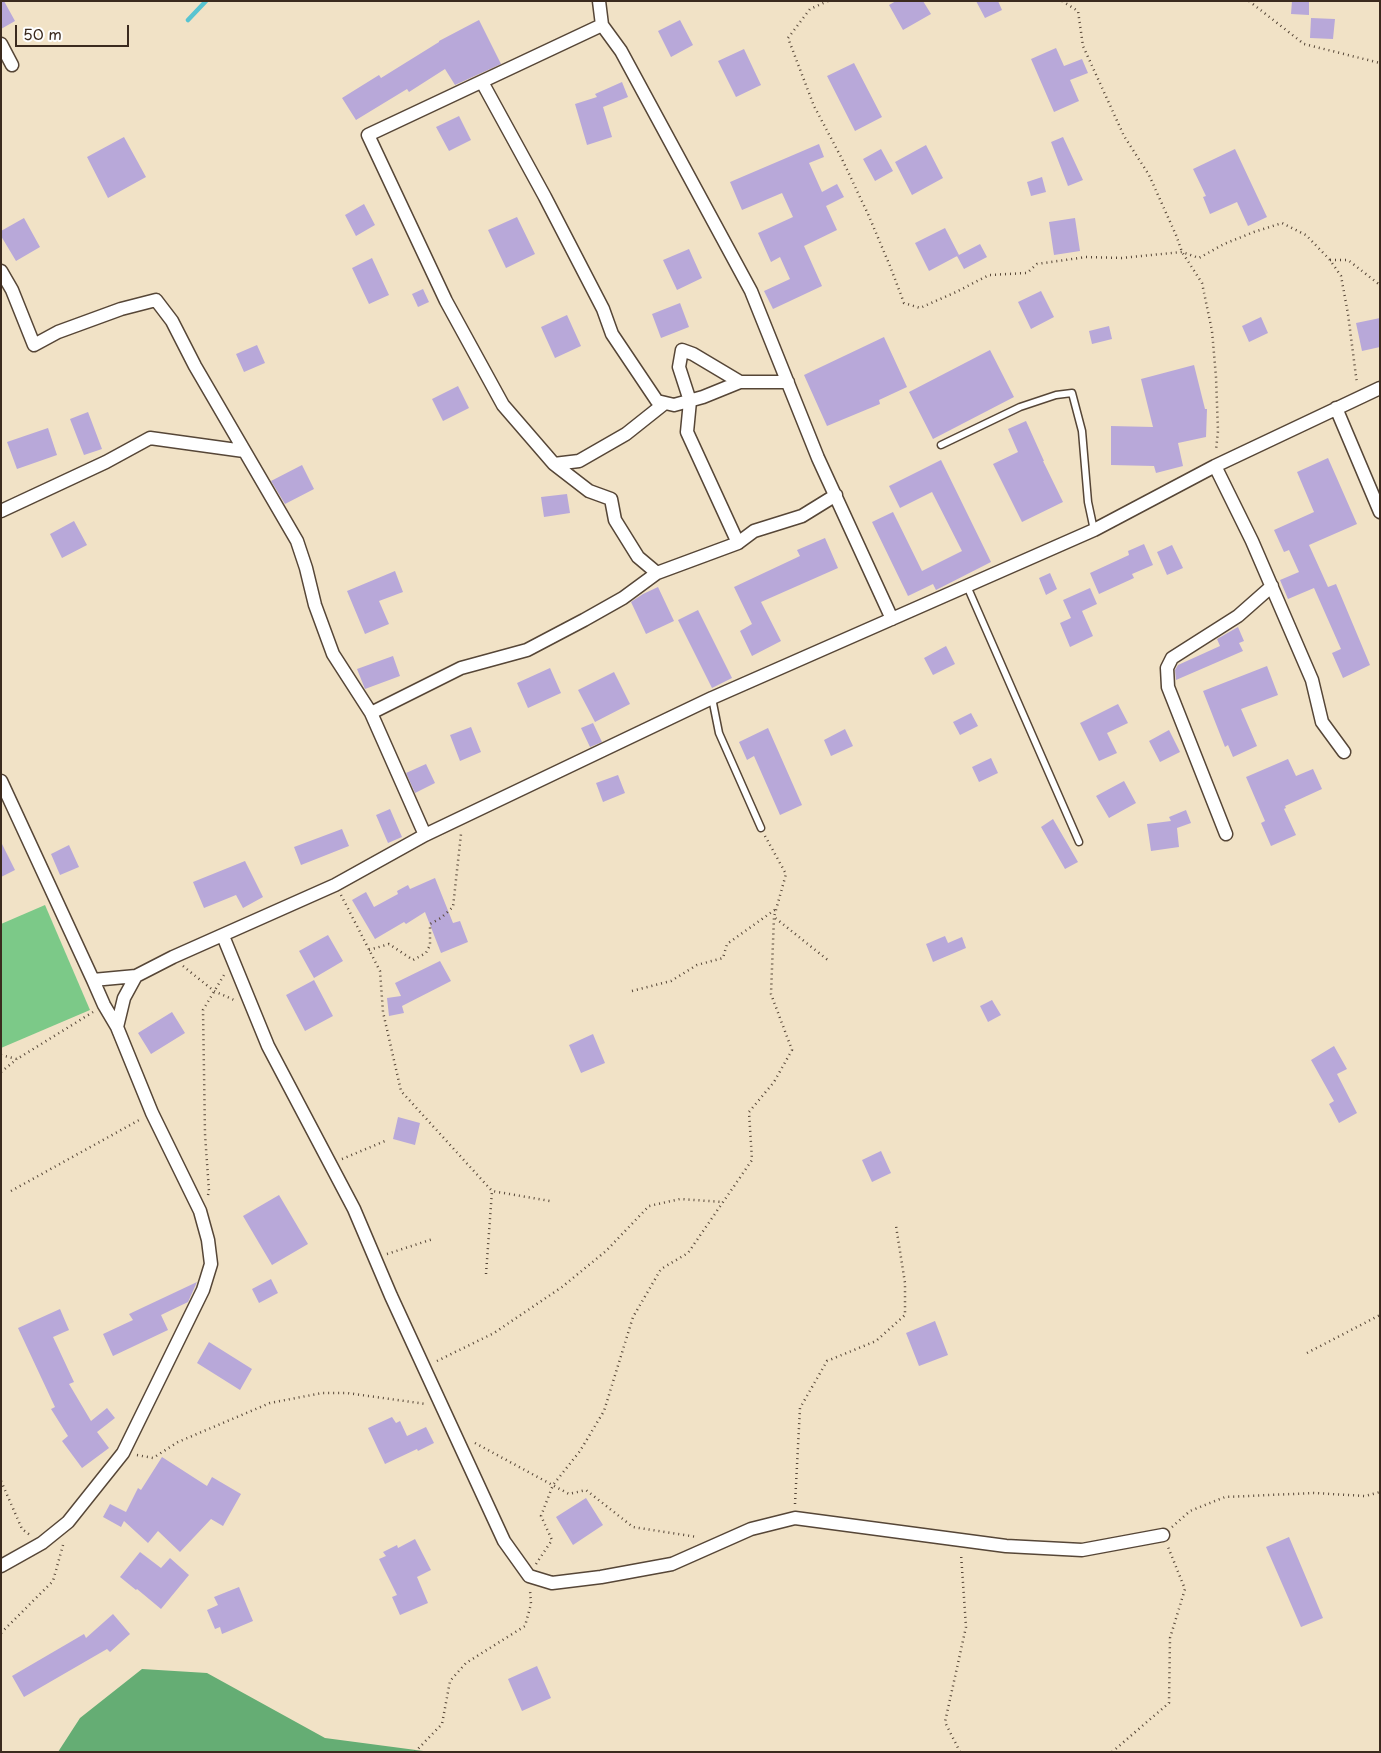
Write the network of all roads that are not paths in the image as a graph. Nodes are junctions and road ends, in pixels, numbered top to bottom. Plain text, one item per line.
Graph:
1 (599, 1) edge
2 (602, 25) junction
3 (1, 44) edge
4 (12, 65) dead end
5 (482, 82) junction
6 (1, 271) edge
7 (740, 382) junction
8 (788, 382) junction
9 (1380, 388) edge
10 (690, 401) junction
11 (665, 403) junction
12 (1336, 408) junction
13 (941, 445) dead end
14 (244, 451) junction
15 (554, 464) junction
16 (1215, 466) junction
17 (836, 495) junction
18 (1, 511) edge
19 (1380, 512) edge
20 (1094, 530) junction
21 (738, 543) junction
22 (657, 573) junction
23 (967, 586) junction
24 (1272, 586) junction
25 (892, 619) junction
26 (712, 698) junction
27 (371, 713) junction
28 (1344, 752) dead end
29 (1, 781) edge
30 (761, 828) road end
31 (1226, 834) dead end
32 (425, 835) junction
33 (1079, 842) dead end
34 (223, 936) junction
35 (136, 976) junction
36 (93, 980) junction
37 (117, 1027) junction
38 (1163, 1535) road end
39 (1, 1566) edge

1 - 2 street
2 - 5 street
2 - 8 street
3 - 4 street
5 - 11 street
5 - 15 street
6 - 14 street
7 - 8 street
7 - 10 street
7 - 10 street
8 - 17 street
9 - 12 street
10 - 11 street
10 - 21 street
11 - 15 street
12 - 16 street
12 - 19 street
13 - 20 lane
14 - 18 street
14 - 27 street
15 - 22 street
16 - 20 street
16 - 24 street
17 - 21 street
17 - 25 street
20 - 23 street
21 - 22 street
22 - 27 street
23 - 25 street
23 - 33 lane
24 - 28 street
24 - 31 street
25 - 26 street
26 - 30 lane
26 - 32 street
27 - 32 street
29 - 36 street
32 - 34 street
34 - 35 street
34 - 38 street
35 - 36 street
35 - 37 street
36 - 37 street
37 - 39 street

